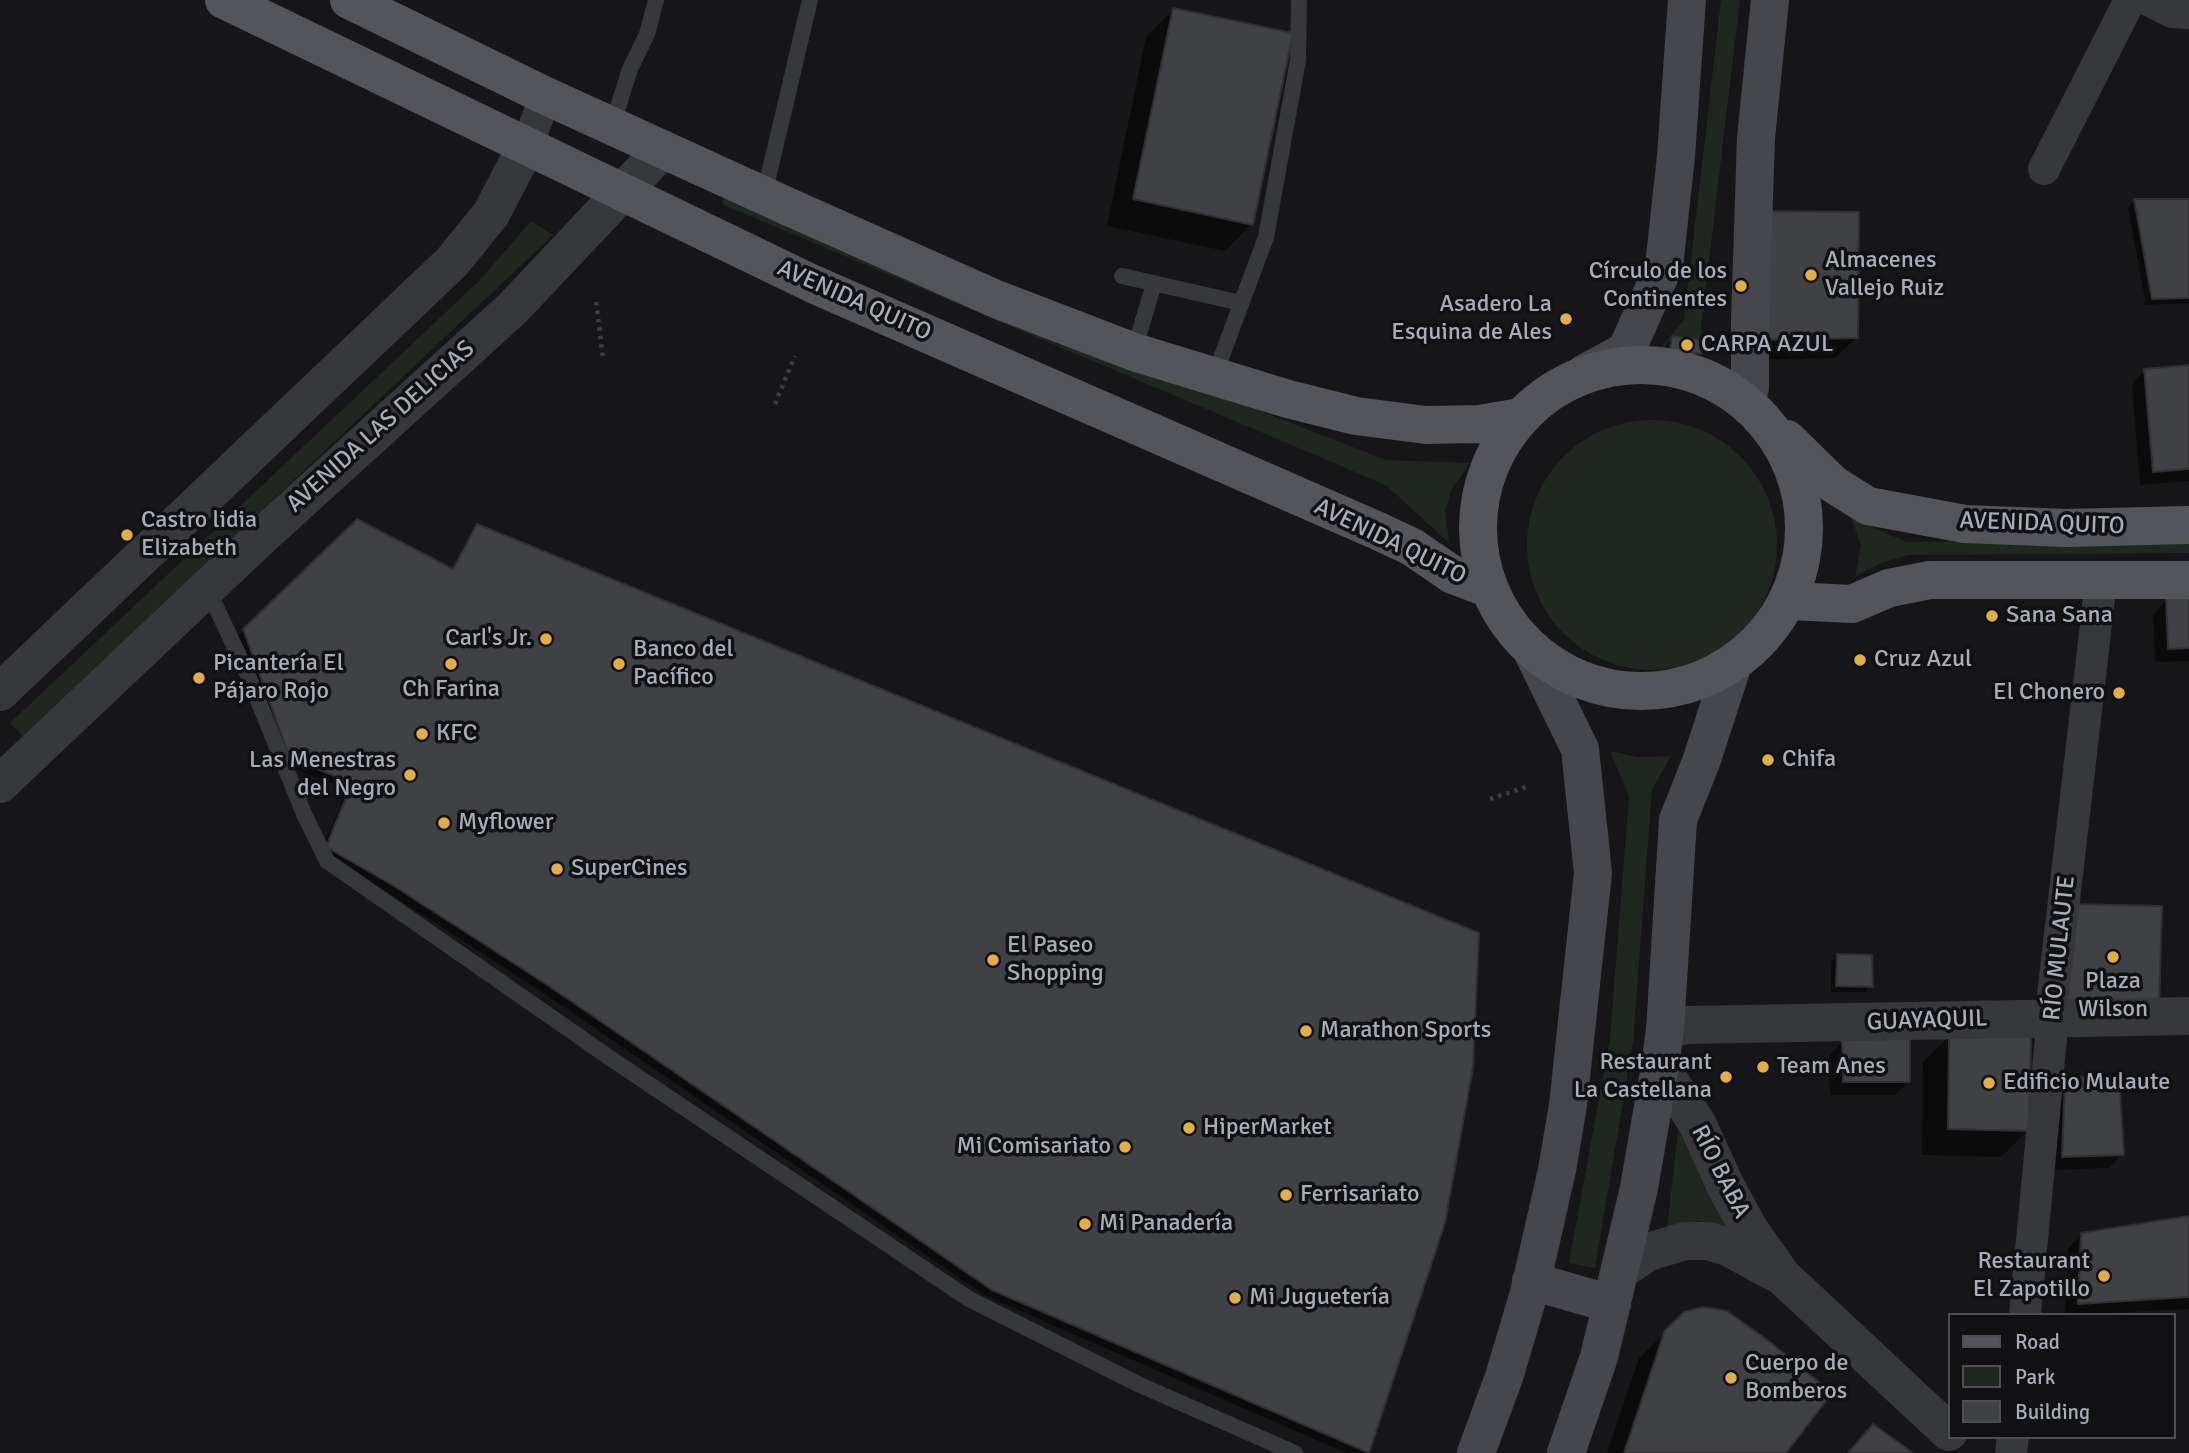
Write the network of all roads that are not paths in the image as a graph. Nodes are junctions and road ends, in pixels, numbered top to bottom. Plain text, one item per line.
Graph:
1 (224, 0) edge
2 (349, 0) edge
3 (656, 0) edge
4 (810, 0) edge
5 (1299, 0) edge
6 (1687, 0) edge
7 (1770, 0) edge
8 (2130, 0) edge
9 (2148, 0) edge
10 (262, 8) edge
11 (2189, 13) edge
12 (546, 96) junction
13 (612, 126) junction
14 (527, 145) junction
15 (663, 149) junction
16 (2044, 169) dead end
17 (622, 192) junction
18 (764, 195) junction
19 (1122, 276) dead end
20 (1154, 283) junction
21 (1241, 303) junction
22 (1134, 352) junction
23 (1585, 373) junction
24 (1214, 377) junction
25 (1754, 409) junction
26 (1520, 417) junction
27 (2189, 526) edge
28 (2189, 580) edge
29 (2101, 581) junction
30 (207, 587) junction
31 (1490, 589) junction
32 (1790, 601) junction
33 (1531, 649) junction
34 (1732, 667) junction
35 (0, 692) edge
36 (1, 781) edge
37 (2189, 1016) edge
38 (2053, 1017) junction
39 (1662, 1048) junction
40 (1782, 1276) junction
41 (1531, 1281) junction
42 (1616, 1287) junction
43 (2025, 1313) edge
44 (1948, 1431) edge
45 (1957, 1439) edge
46 (1295, 1453) edge
47 (1476, 1453) edge
48 (1566, 1453) edge
49 (1972, 1453) edge

1 - 10 main road, AVENIDA QUITO
2 - 12 main road
3 - 13 lane
4 - 18 lane
5 - 21 lane
6 - 23 main road
7 - 25 main road
8 - 16 street
9 - 11 street
10 - 14 main road, AVENIDA QUITO
12 - 13 main road
12 - 14 street
13 - 15 main road
14 - 17 main road, AVENIDA QUITO
14 - 35 street
15 - 17 street, AVENIDA LAS DELICIAS
15 - 18 main road
17 - 30 street, AVENIDA LAS DELICIAS
17 - 31 main road, AVENIDA QUITO
18 - 22 main road
19 - 20 lane
20 - 21 lane
20 - 22 lane
21 - 24 lane
22 - 24 main road
23 - 25 main road
23 - 26 main road
24 - 26 main road
25 - 27 main road, AVENIDA QUITO
25 - 32 main road
26 - 31 main road
28 - 29 main road
29 - 32 main road
29 - 38 street, RÍO MULAUTE
30 - 36 street, AVENIDA LAS DELICIAS
30 - 46 lane
31 - 33 main road
32 - 34 main road
33 - 34 main road
33 - 41 main road
34 - 39 main road
37 - 38 street, GUAYAQUIL
38 - 39 street, GUAYAQUIL
38 - 43 street, RÍO MULAUTE
39 - 40 street, RÍO BABA
39 - 42 main road
40 - 42 street, RÍO BABA
40 - 44 street, RÍO BABA
41 - 42 main road
41 - 47 main road
42 - 48 main road
45 - 49 street

